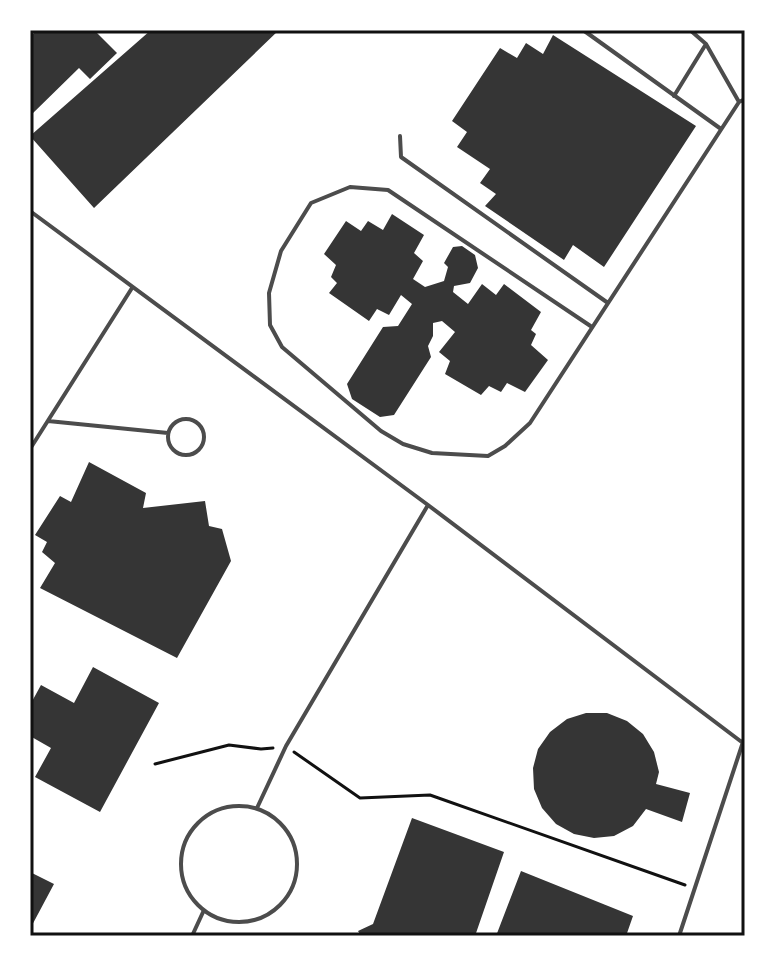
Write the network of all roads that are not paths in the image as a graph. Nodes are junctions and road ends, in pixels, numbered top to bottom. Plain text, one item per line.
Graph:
1 (583, 30) edge
2 (690, 30) edge
3 (706, 44) junction
4 (674, 96) junction
5 (742, 101) edge
6 (721, 129) junction
7 (400, 136) dead end
8 (30, 211) edge
9 (132, 288) junction
10 (608, 303) junction
11 (592, 327) junction
12 (48, 421) junction
13 (168, 433) junction
14 (30, 449) edge
15 (428, 505) junction
16 (745, 736) edge
17 (743, 743) junction
18 (257, 808) junction
19 (204, 910) junction
20 (192, 936) edge
21 (679, 936) edge

1 - 4 lane
2 - 3 lane
3 - 4 lane
3 - 5 lane
4 - 6 lane
5 - 6 lane
6 - 10 lane
7 - 10 lane
8 - 9 lane
9 - 12 lane
9 - 15 lane
10 - 11 lane
11 - 11 lane
12 - 13 lane
12 - 14 lane
13 - 13 lane
15 - 17 lane
15 - 18 lane
16 - 17 lane
17 - 21 lane
18 - 19 lane
18 - 19 lane
19 - 20 lane

